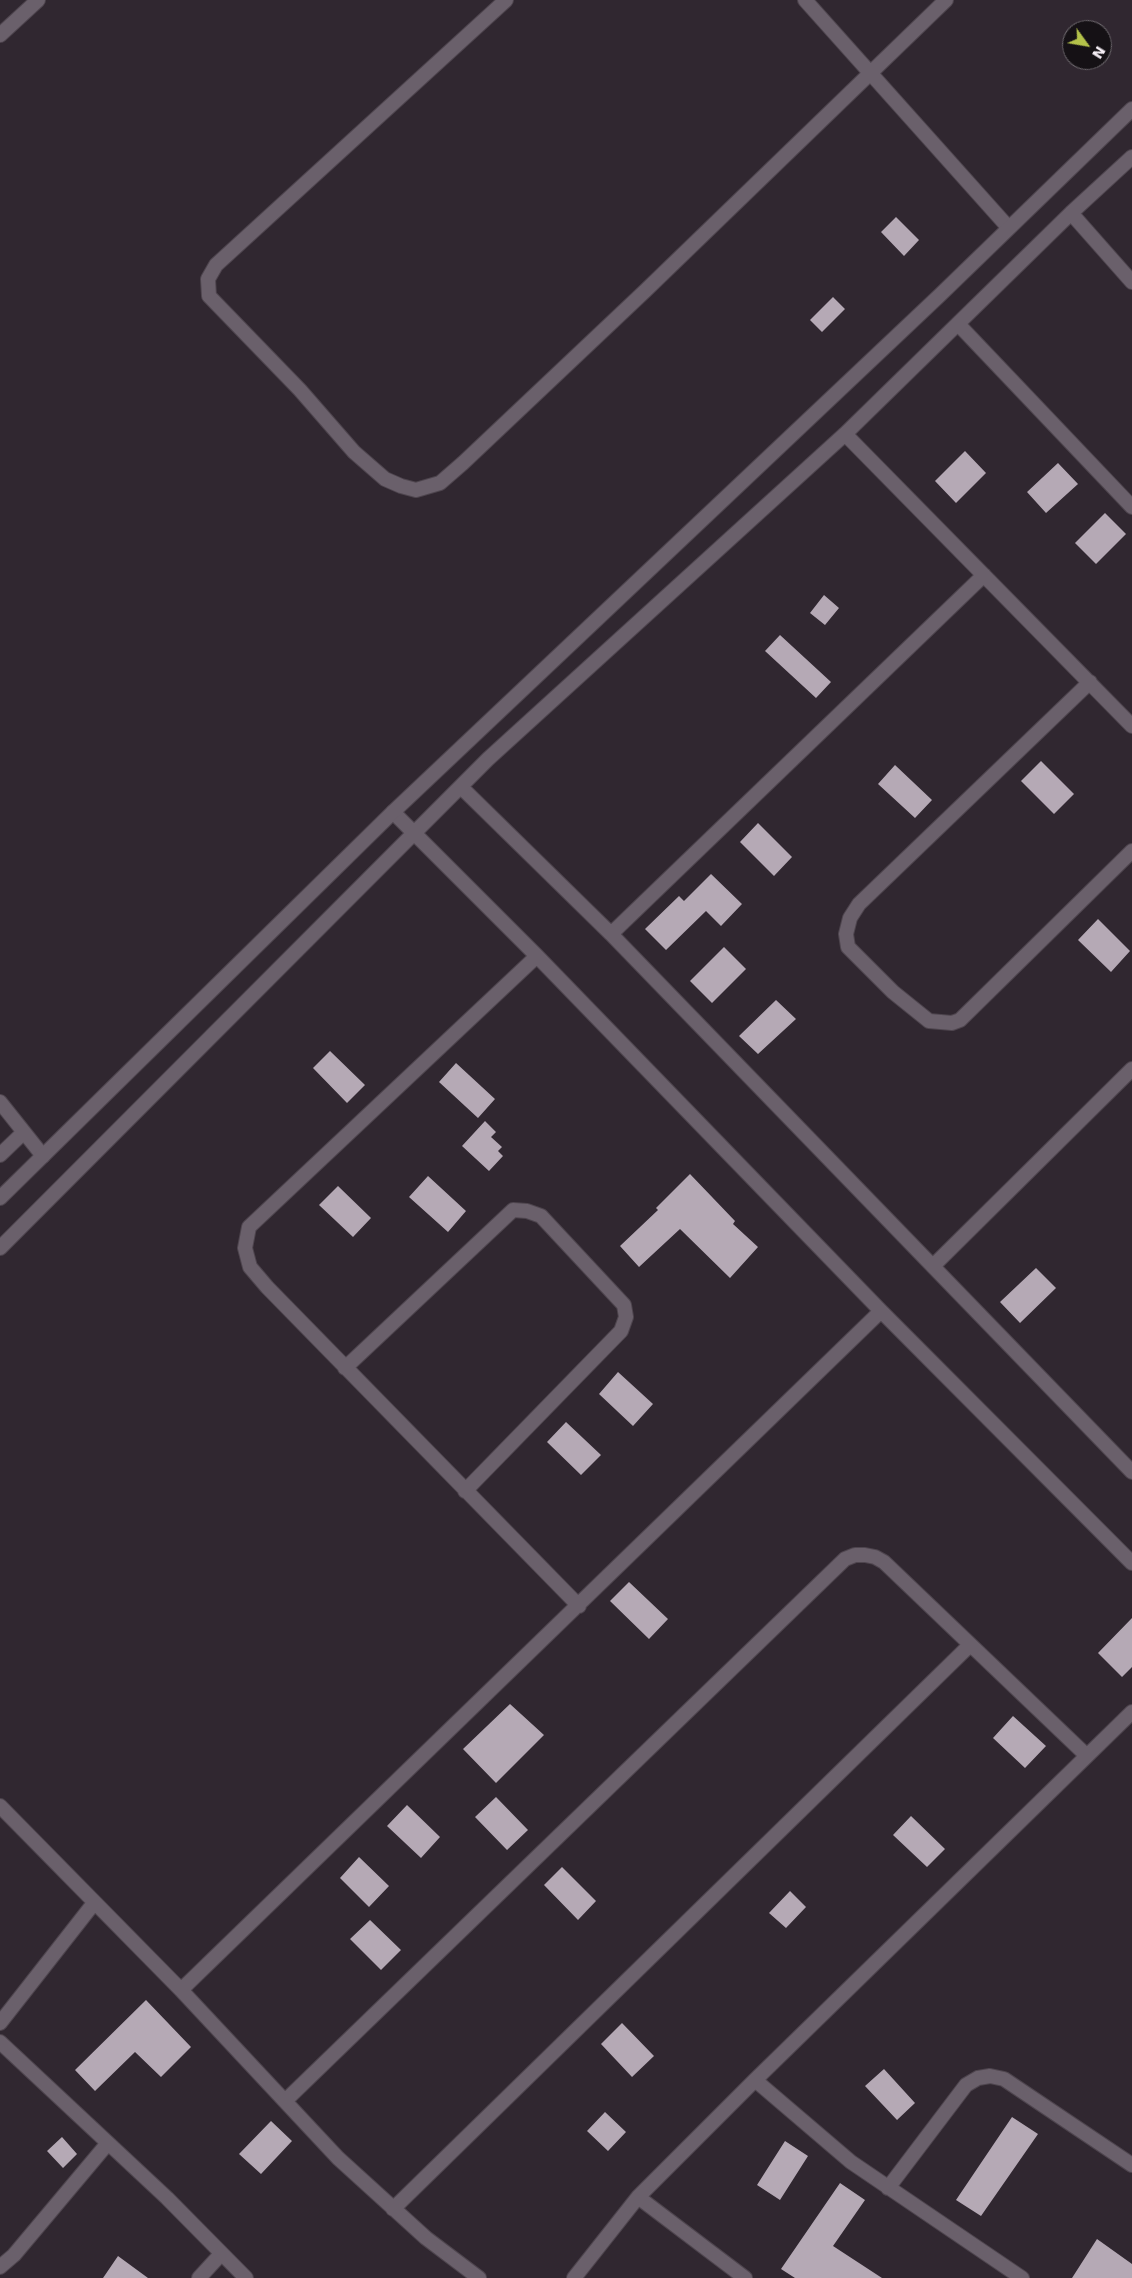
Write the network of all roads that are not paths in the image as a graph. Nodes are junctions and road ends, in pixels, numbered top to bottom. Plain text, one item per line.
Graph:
1 (38, 0) edge
2 (506, 0) edge
3 (805, 0) edge
4 (946, 0) edge
5 (0, 35) edge
6 (872, 73) junction
7 (1132, 109) edge
8 (1132, 157) edge
9 (1071, 214) junction
10 (1008, 227) junction
11 (1132, 282) edge
12 (958, 324) junction
13 (845, 434) junction
14 (1132, 508) edge
15 (984, 575) junction
16 (1090, 682) junction
17 (1132, 726) edge
18 (461, 787) junction
19 (393, 812) junction
20 (416, 833) junction
21 (1132, 851) edge
22 (612, 934) junction
23 (537, 956) junction
24 (1132, 1069) edge
25 (0, 1102) edge
26 (24, 1132) junction
27 (0, 1155) edge
28 (43, 1156) junction
29 (0, 1198) edge
30 (0, 1248) edge
31 (933, 1266) junction
32 (881, 1311) junction
33 (345, 1368) junction
34 (1132, 1472) edge
35 (464, 1491) junction
36 (1132, 1564) edge
37 (579, 1606) junction
38 (970, 1645) junction
39 (1132, 1712) edge
40 (1086, 1755) junction
41 (0, 1806) edge
42 (94, 1902) junction
43 (181, 1990) junction
44 (0, 2023) edge
45 (0, 2042) edge
46 (755, 2080) junction
47 (285, 2101) junction
48 (108, 2143) junction
49 (1132, 2165) edge
50 (888, 2188) junction
51 (638, 2197) junction
52 (393, 2210) junction
53 (221, 2254) junction
54 (0, 2268) edge
55 (199, 2278) edge
56 (246, 2278) edge
57 (479, 2278) edge
58 (574, 2278) edge
59 (745, 2278) edge
60 (1022, 2278) edge

1 - 5 street
2 - 6 street
3 - 6 street
4 - 6 street
6 - 10 street
7 - 10 street
8 - 9 street
9 - 11 street
9 - 12 street
10 - 19 street
12 - 13 street
12 - 14 street
13 - 15 street
13 - 18 street
15 - 16 street
15 - 22 street
16 - 17 street
16 - 21 street
18 - 20 street
18 - 22 street
19 - 20 street
19 - 28 street
20 - 23 street
20 - 30 street
22 - 31 street
23 - 32 street
23 - 33 street
24 - 31 street
25 - 26 street
26 - 27 street
26 - 28 street
28 - 29 street
31 - 34 street
32 - 36 street
32 - 37 street
33 - 35 street
33 - 35 street
35 - 37 street
37 - 43 street
38 - 40 street
38 - 47 street
38 - 52 street
39 - 40 street
40 - 46 street
41 - 42 street
42 - 43 street
42 - 44 street
43 - 47 street
45 - 48 street
46 - 50 street
46 - 51 street
47 - 52 street
48 - 53 street
48 - 54 street
49 - 50 street
50 - 60 street
51 - 58 street
51 - 59 street
52 - 57 street
53 - 55 street
53 - 56 street

